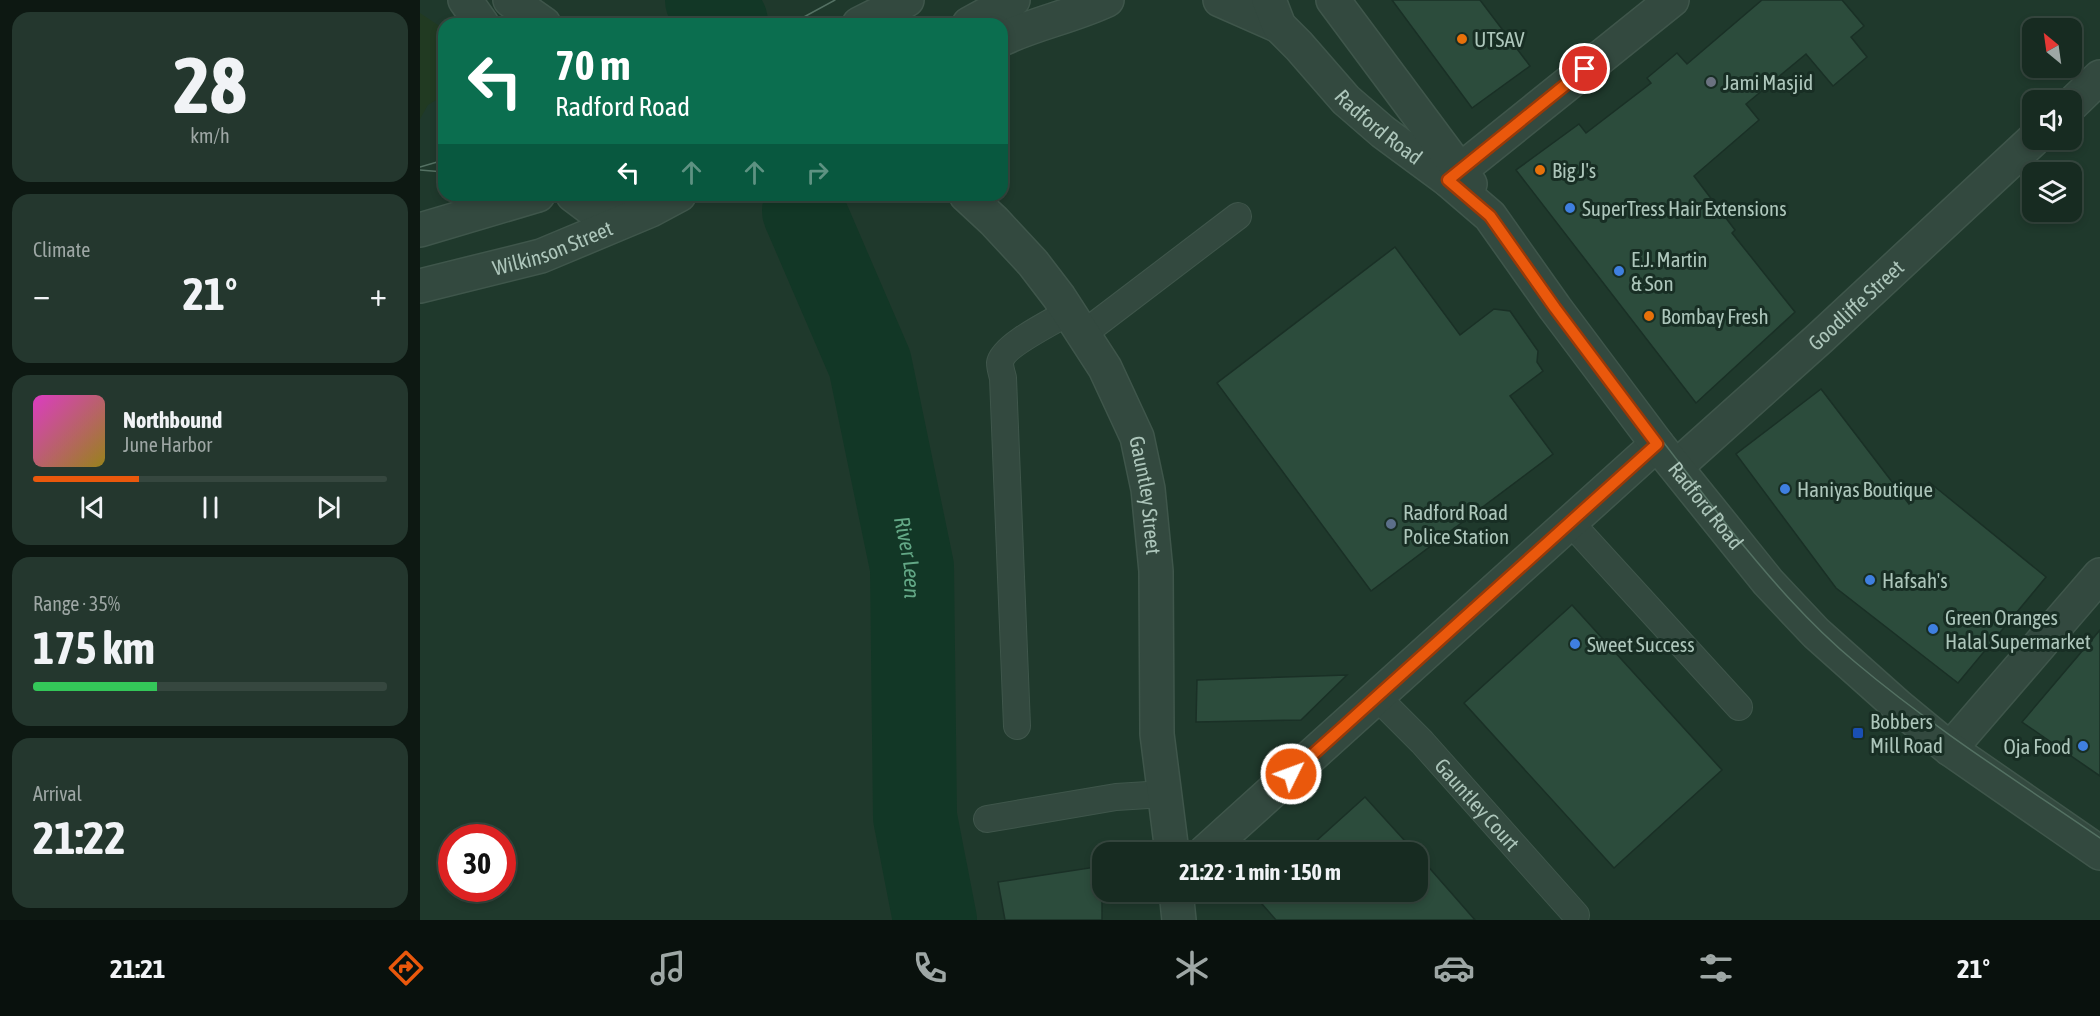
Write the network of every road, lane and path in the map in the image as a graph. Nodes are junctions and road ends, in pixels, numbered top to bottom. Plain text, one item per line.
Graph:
1 (465, 0) edge
2 (510, 0) edge
3 (907, 0) edge
4 (1013, 0) edge
5 (1107, 0) edge
6 (1220, 0) edge
7 (1333, 0) edge
8 (1672, 0) edge
9 (1274, 13) edge
10 (478, 18) edge
11 (536, 18) edge
12 (871, 18) edge
13 (980, 18) edge
14 (1008, 36) edge
15 (2100, 77) edge
16 (2082, 94) edge
17 (2022, 150) edge
18 (1454, 175) junction
19 (518, 201) edge
20 (581, 201) edge
21 (629, 201) edge
22 (668, 201) edge
23 (972, 201) edge
24 (1238, 216) dead end
25 (420, 230) edge
26 (420, 286) edge
27 (1076, 323) junction
28 (1667, 455) junction
29 (1570, 522) junction
30 (2100, 575) edge
31 (1377, 697) junction
32 (1739, 707) dead end
33 (1017, 726) dead end
34 (1950, 749) junction
35 (1164, 794) junction
36 (987, 819) dead end
37 (1171, 842) edge
38 (1216, 842) edge
39 (2100, 853) edge
40 (1177, 902) edge
41 (1576, 915) dead end
42 (1179, 920) edge

1 - 10 street
2 - 11 street
3 - 12 street
4 - 13 street
5 - 14 street
6 - 9 street
7 - 18 street, Radford Road
8 - 18 street
9 - 18 street, Radford Road
15 - 16 street
17 - 28 street, Goodliffe Street
18 - 28 street, Radford Road
19 - 25 street
20 - 21 street
22 - 26 street, Wilkinson Street
23 - 27 street, Gauntley Street
24 - 27 lane
27 - 33 lane
27 - 35 street, Gauntley Street
28 - 29 street, Goodliffe Street
28 - 34 street, Radford Road
29 - 31 street, Goodliffe Street
29 - 32 lane
30 - 34 street
31 - 38 street, Goodliffe Street
31 - 41 lane, Gauntley Court
34 - 39 street, Radford Road
35 - 36 lane
35 - 37 street, Gauntley Street
40 - 42 street

